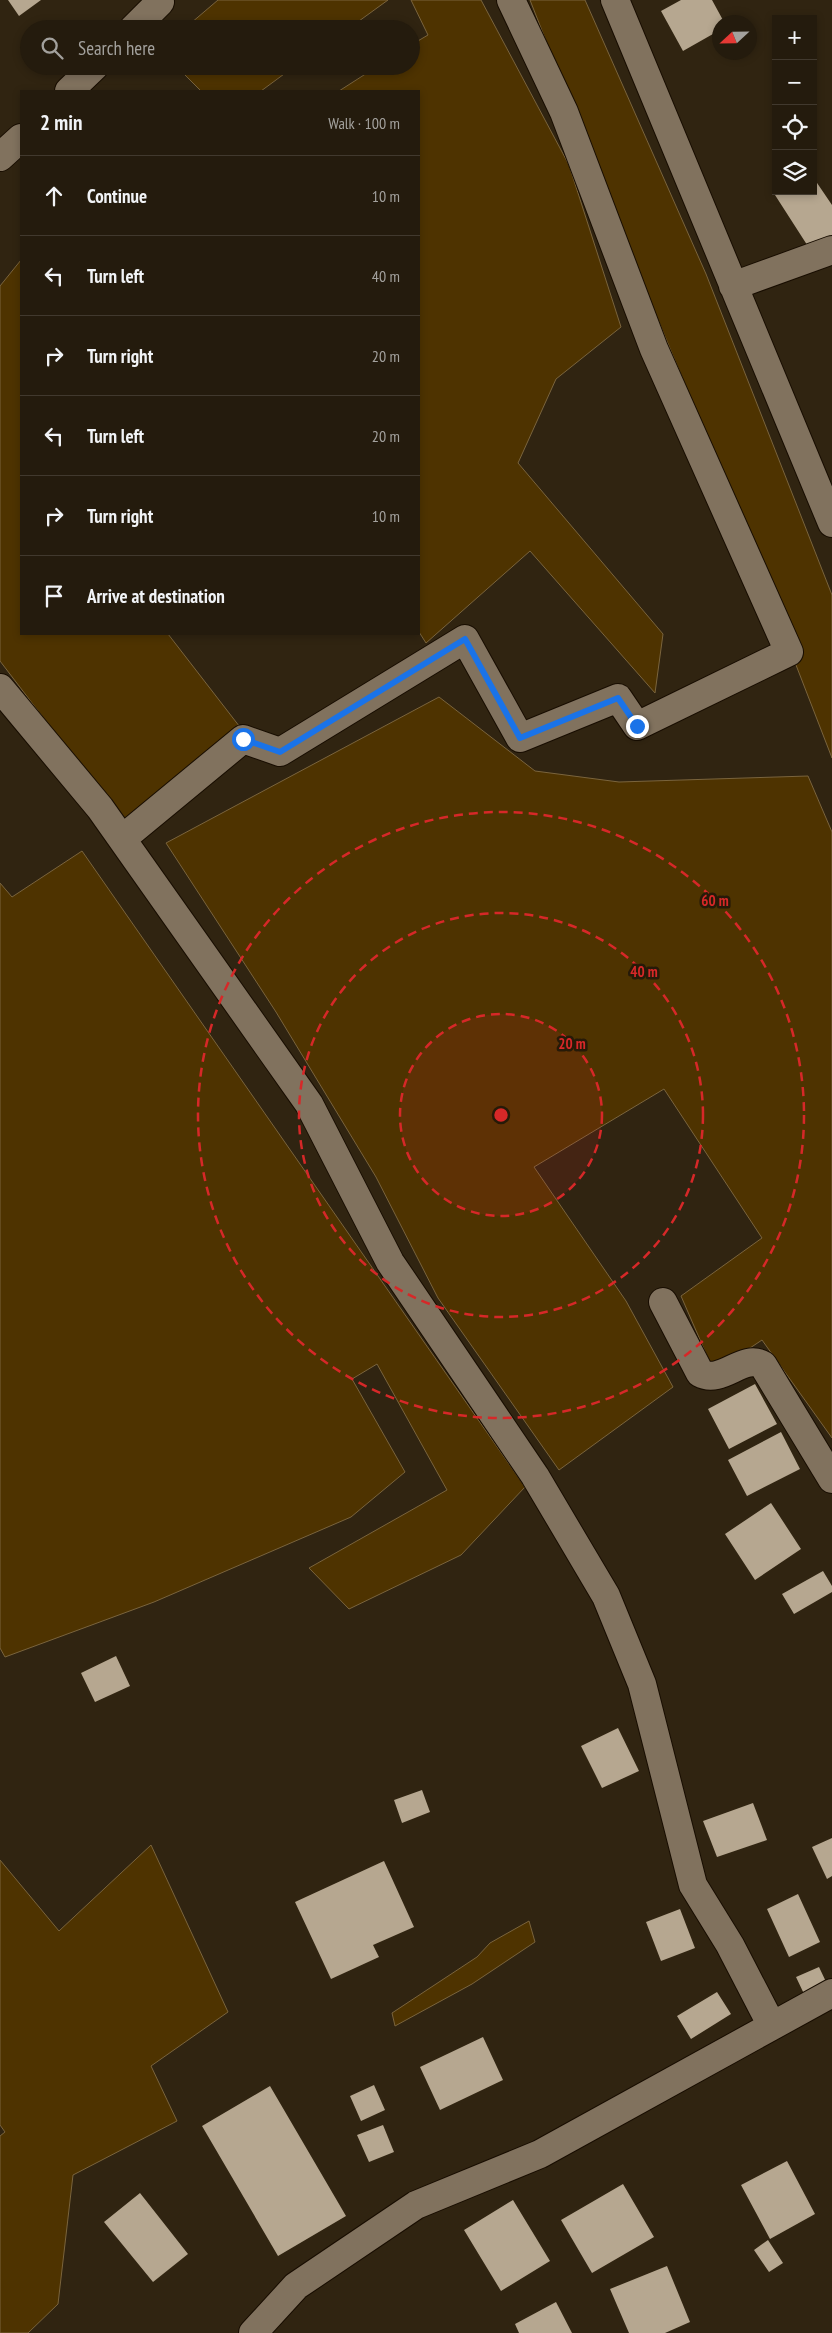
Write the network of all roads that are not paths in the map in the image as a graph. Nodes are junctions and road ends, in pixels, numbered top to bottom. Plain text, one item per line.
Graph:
1 (159, 0) edge
2 (511, 0) edge
3 (614, 0) edge
4 (142, 20) edge
5 (86, 75) edge
6 (70, 90) edge
7 (20, 139) edge
8 (0, 157) edge
9 (832, 250) edge
10 (733, 286) junction
11 (832, 523) edge
12 (0, 688) edge
13 (122, 839) junction
14 (662, 1302) dead end
15 (832, 1479) edge
16 (832, 1993) edge
17 (772, 2026) junction
18 (253, 2333) edge

1 - 4 street
2 - 13 street
3 - 10 street
5 - 6 street
7 - 8 street
9 - 10 street
10 - 11 street
12 - 13 street
13 - 17 street
14 - 15 street
16 - 17 street
17 - 18 street

